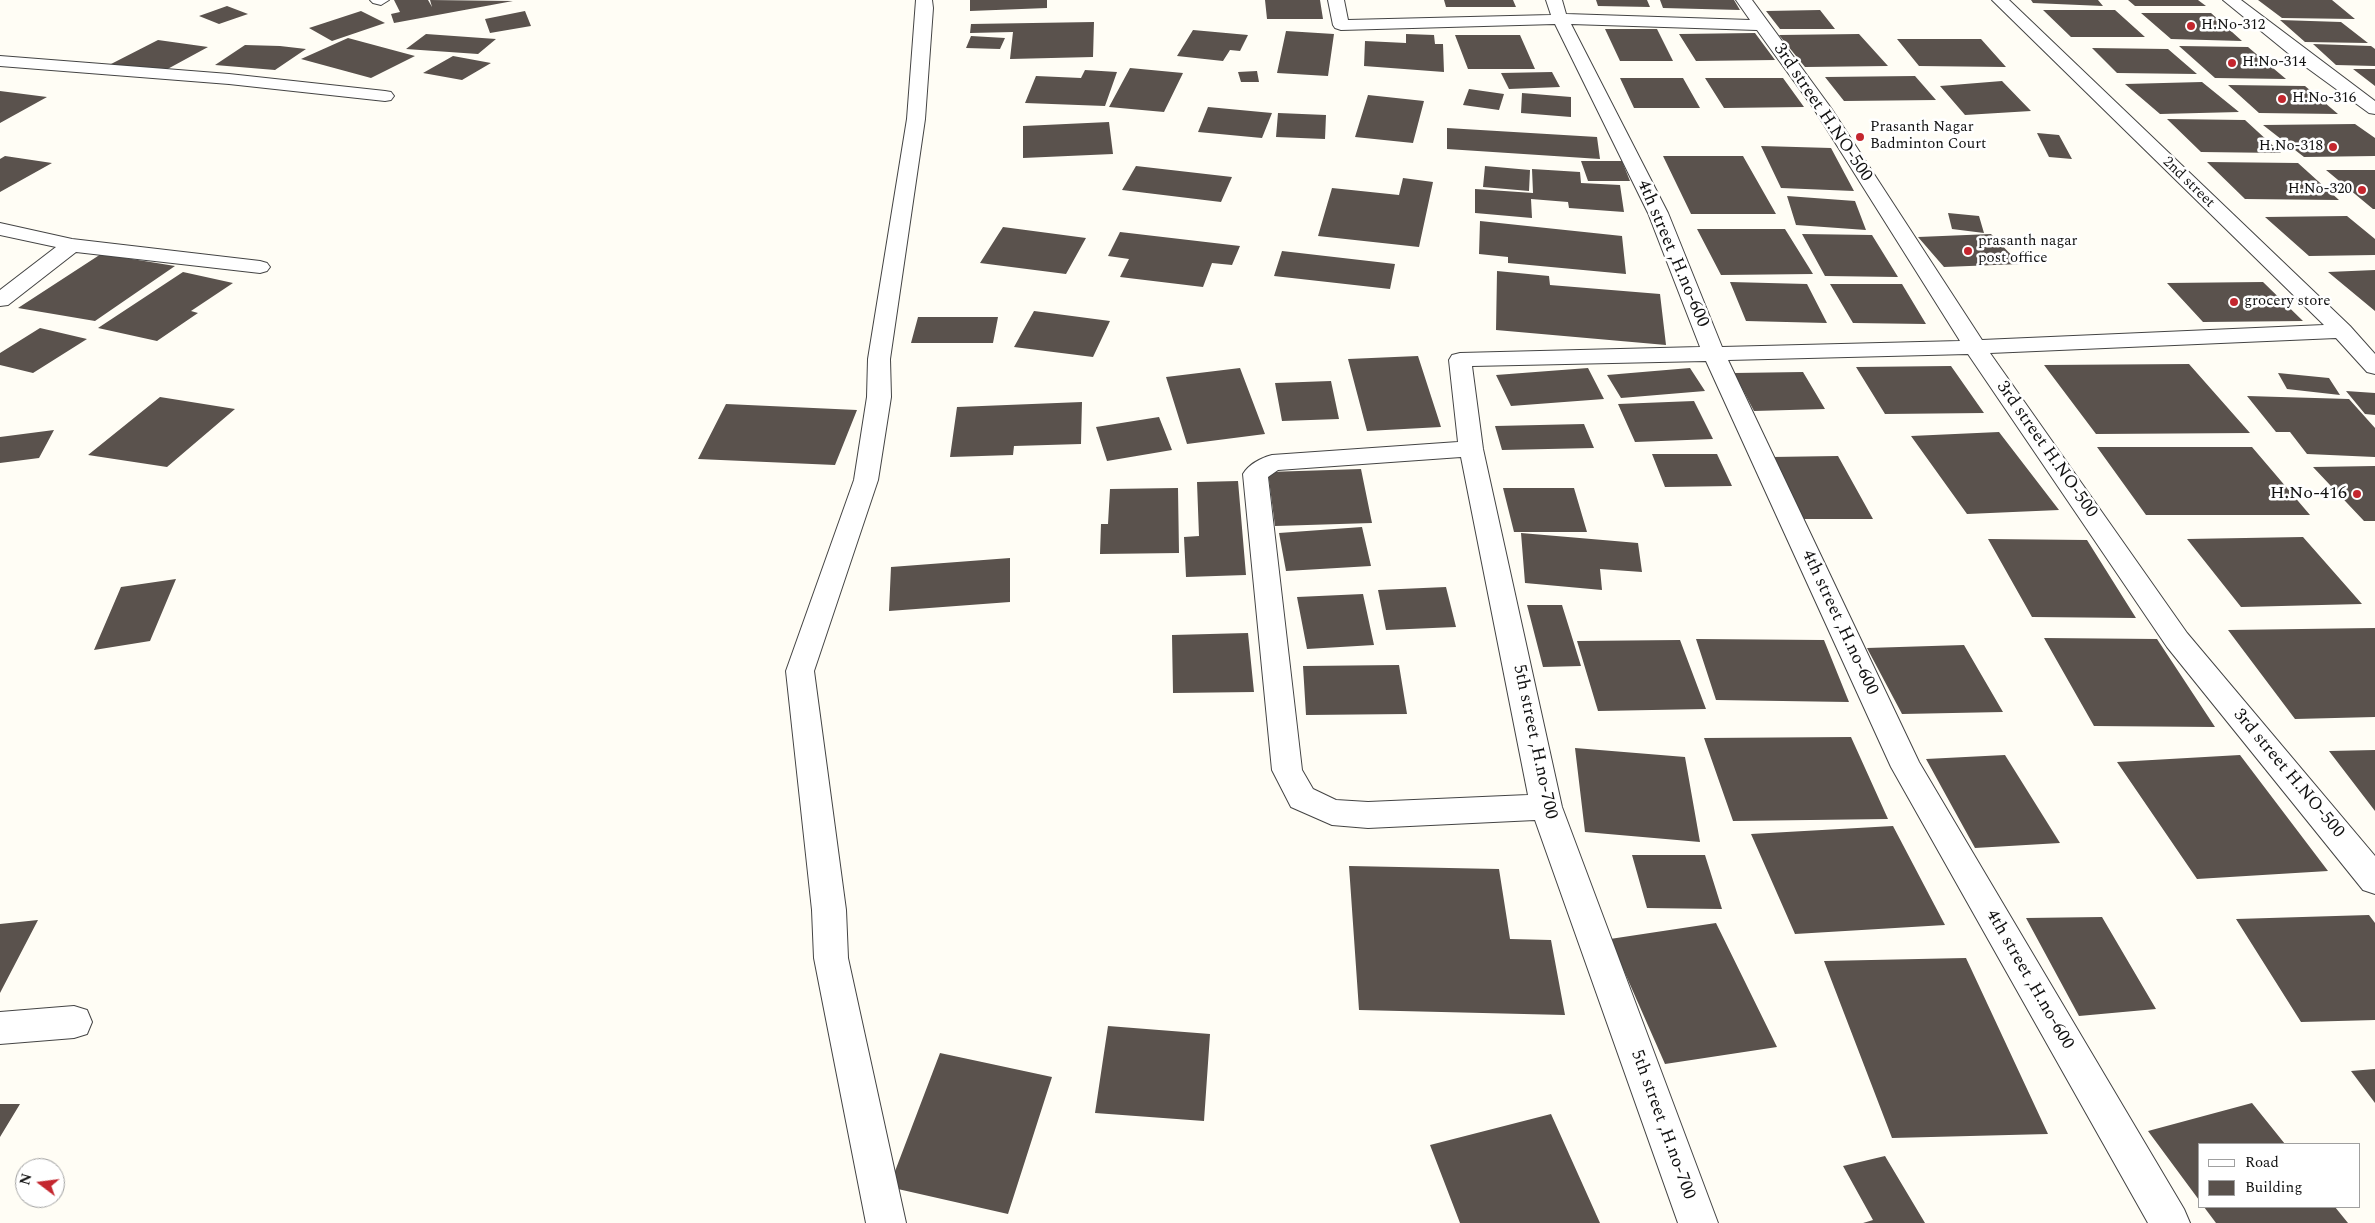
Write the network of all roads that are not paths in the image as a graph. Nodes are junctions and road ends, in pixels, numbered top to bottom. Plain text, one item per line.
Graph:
1 (924, 0) edge
2 (1336, 0) edge
3 (1744, 0) edge
4 (2000, 0) edge
5 (2231, 0) edge
6 (1557, 10) edge
7 (1761, 25) junction
8 (0, 61) edge
9 (385, 96) dead end
10 (2375, 109) edge
11 (0, 229) edge
12 (72, 245) junction
13 (260, 267) dead end
14 (0, 300) edge
15 (2342, 331) junction
16 (1975, 347) junction
17 (1714, 354) junction
18 (2375, 366) edge
19 (1471, 449) junction
20 (1546, 807) junction
21 (2375, 880) edge
22 (74, 1022) dead end
23 (0, 1028) edge
24 (886, 1223) edge
25 (1698, 1223) edge
26 (2170, 1223) edge

1 - 24 street
2 - 6 street
3 - 7 street, 3rd street H.NO-500
4 - 15 street, 2nd street
5 - 10 street
6 - 7 street
6 - 17 street, 4th street ,H.no-600
7 - 16 street, 3rd street H.NO-500
8 - 9 street
11 - 12 street
12 - 13 street
12 - 14 street
15 - 16 street
15 - 18 street, 2nd street
16 - 17 street
16 - 21 street, 3rd street H.NO-500
17 - 19 street, 5th street ,H.no-700
17 - 26 street, 4th street ,H.no-600
19 - 20 street, 5th street ,H.no-700
19 - 20 street
20 - 25 street, 5th street ,H.no-700
22 - 23 street

